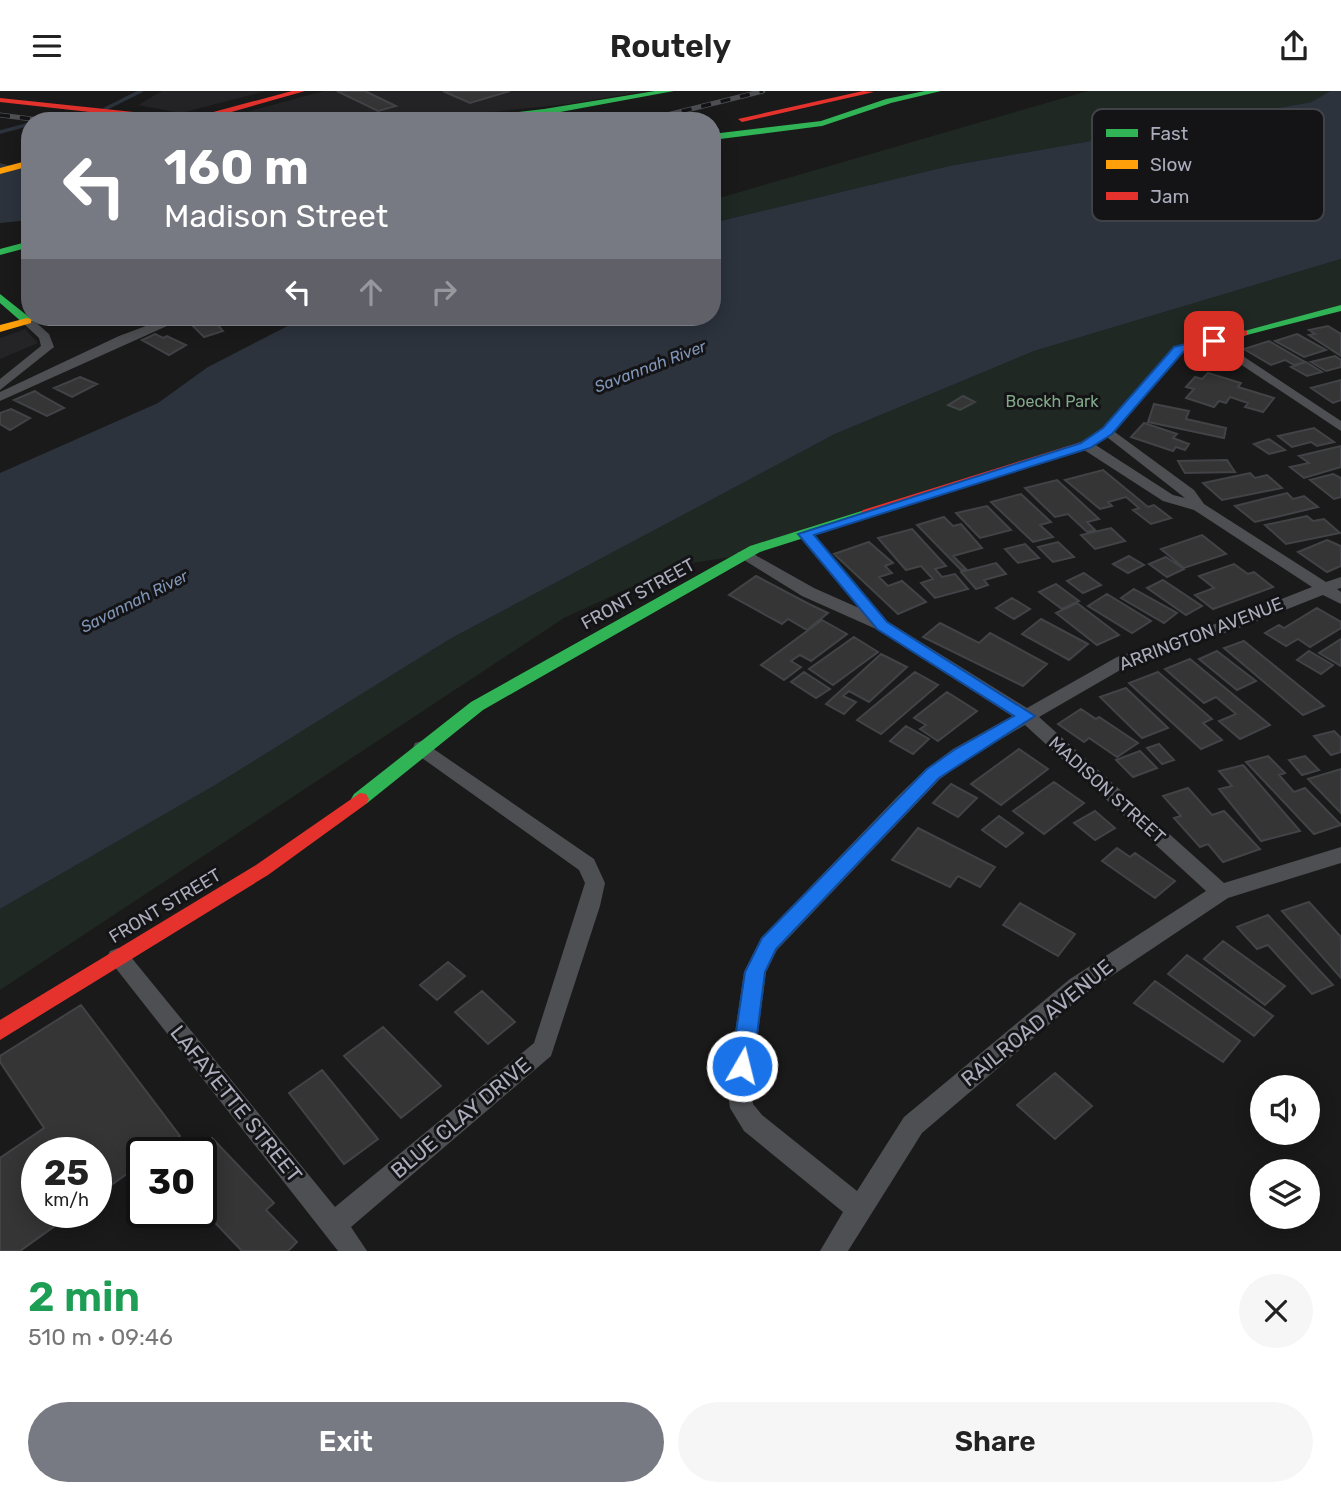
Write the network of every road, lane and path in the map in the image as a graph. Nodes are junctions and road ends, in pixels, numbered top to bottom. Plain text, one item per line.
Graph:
1 (300, 91) edge
2 (670, 91) edge
3 (837, 91) edge
4 (882, 91) edge
5 (937, 91) edge
6 (0, 100) edge
7 (88, 112) edge
8 (224, 112) edge
9 (528, 112) edge
10 (727, 115) dead end
11 (721, 125) edge
12 (721, 136) edge
13 (21, 165) edge
14 (0, 171) edge
15 (21, 245) edge
16 (21, 246) edge
17 (0, 247) edge
18 (0, 252) edge
19 (0, 297) edge
20 (1341, 308) edge
21 (21, 316) edge
22 (21, 323) edge
23 (33, 326) edge
24 (157, 326) edge
25 (0, 329) edge
26 (1214, 341) junction
27 (0, 386) edge
28 (0, 397) edge
29 (1341, 427) edge
30 (1108, 431) junction
31 (1086, 445) junction
32 (1199, 507) junction
33 (805, 534) junction
34 (744, 555) junction
35 (1331, 585) edge
36 (1341, 599) edge
37 (882, 625) junction
38 (1026, 716) junction
39 (422, 748) junction
40 (1341, 855) edge
41 (1221, 892) junction
42 (118, 957) junction
43 (0, 1031) edge
44 (860, 1209) junction
45 (333, 1225) junction
46 (354, 1251) edge
47 (834, 1251) edge

1 - 8 main road
2 - 9 main road
3 - 10 main road
4 - 11 main road
5 - 12 main road
6 - 7 main road
13 - 14 main road
15 - 17 main road
16 - 18 main road
19 - 21 main road
20 - 26 main road, FRONT STREET
22 - 25 main road
23 - 27 street
24 - 28 street
26 - 29 street
26 - 30 main road, FRONT STREET
30 - 31 main road, FRONT STREET
30 - 32 street
31 - 32 street
31 - 33 main road, FRONT STREET
32 - 35 street
33 - 34 main road, FRONT STREET
33 - 37 street, MADISON STREET
34 - 37 street, MADISON STREET
34 - 39 main road, FRONT STREET
35 - 36 street
35 - 38 street, ARRINGTON AVENUE
37 - 38 street, MADISON STREET
38 - 41 street, MADISON STREET
38 - 44 street, ARRINGTON AVENUE
39 - 42 main road, FRONT STREET
39 - 45 street, BLUE CLAY DRIVE
40 - 41 street, RAILROAD AVENUE
41 - 44 street, RAILROAD AVENUE
42 - 43 main road, FRONT STREET
42 - 45 street, LAFAYETTE STREET
44 - 47 street, RAILROAD AVENUE
45 - 46 street, LAFAYETTE STREET

